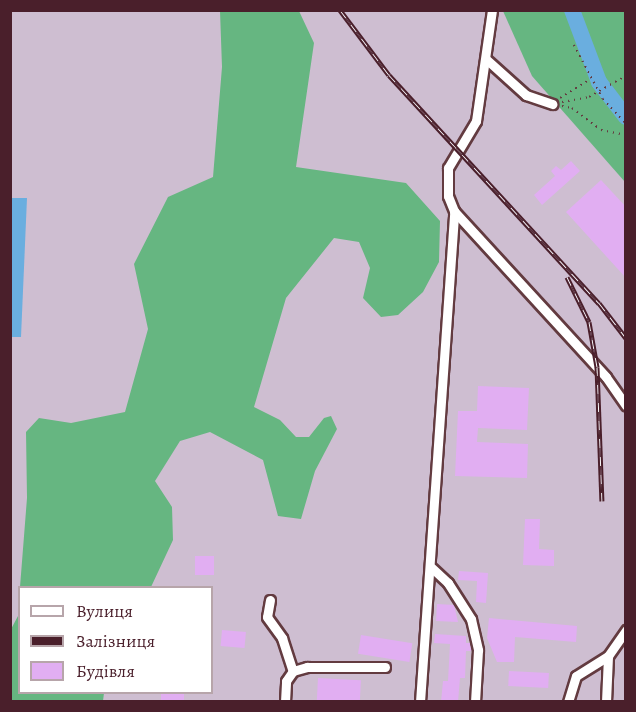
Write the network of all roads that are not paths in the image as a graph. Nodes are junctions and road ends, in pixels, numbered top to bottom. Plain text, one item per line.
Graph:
1 (492, 10) edge
2 (486, 59) junction
3 (552, 104) road end
4 (454, 211) junction
5 (626, 406) edge
6 (432, 568) junction
7 (270, 600) dead end
8 (626, 630) edge
9 (608, 656) junction
10 (386, 667) dead end
11 (293, 671) junction
12 (285, 702) edge
13 (420, 702) edge
14 (475, 702) edge
15 (568, 702) edge
16 (606, 702) edge

1 - 2 lane
2 - 3 lane
2 - 4 lane
4 - 5 lane
4 - 6 lane
6 - 13 lane
6 - 14 lane
7 - 11 lane
8 - 9 lane
9 - 15 lane
9 - 16 lane
10 - 11 lane
11 - 12 lane

